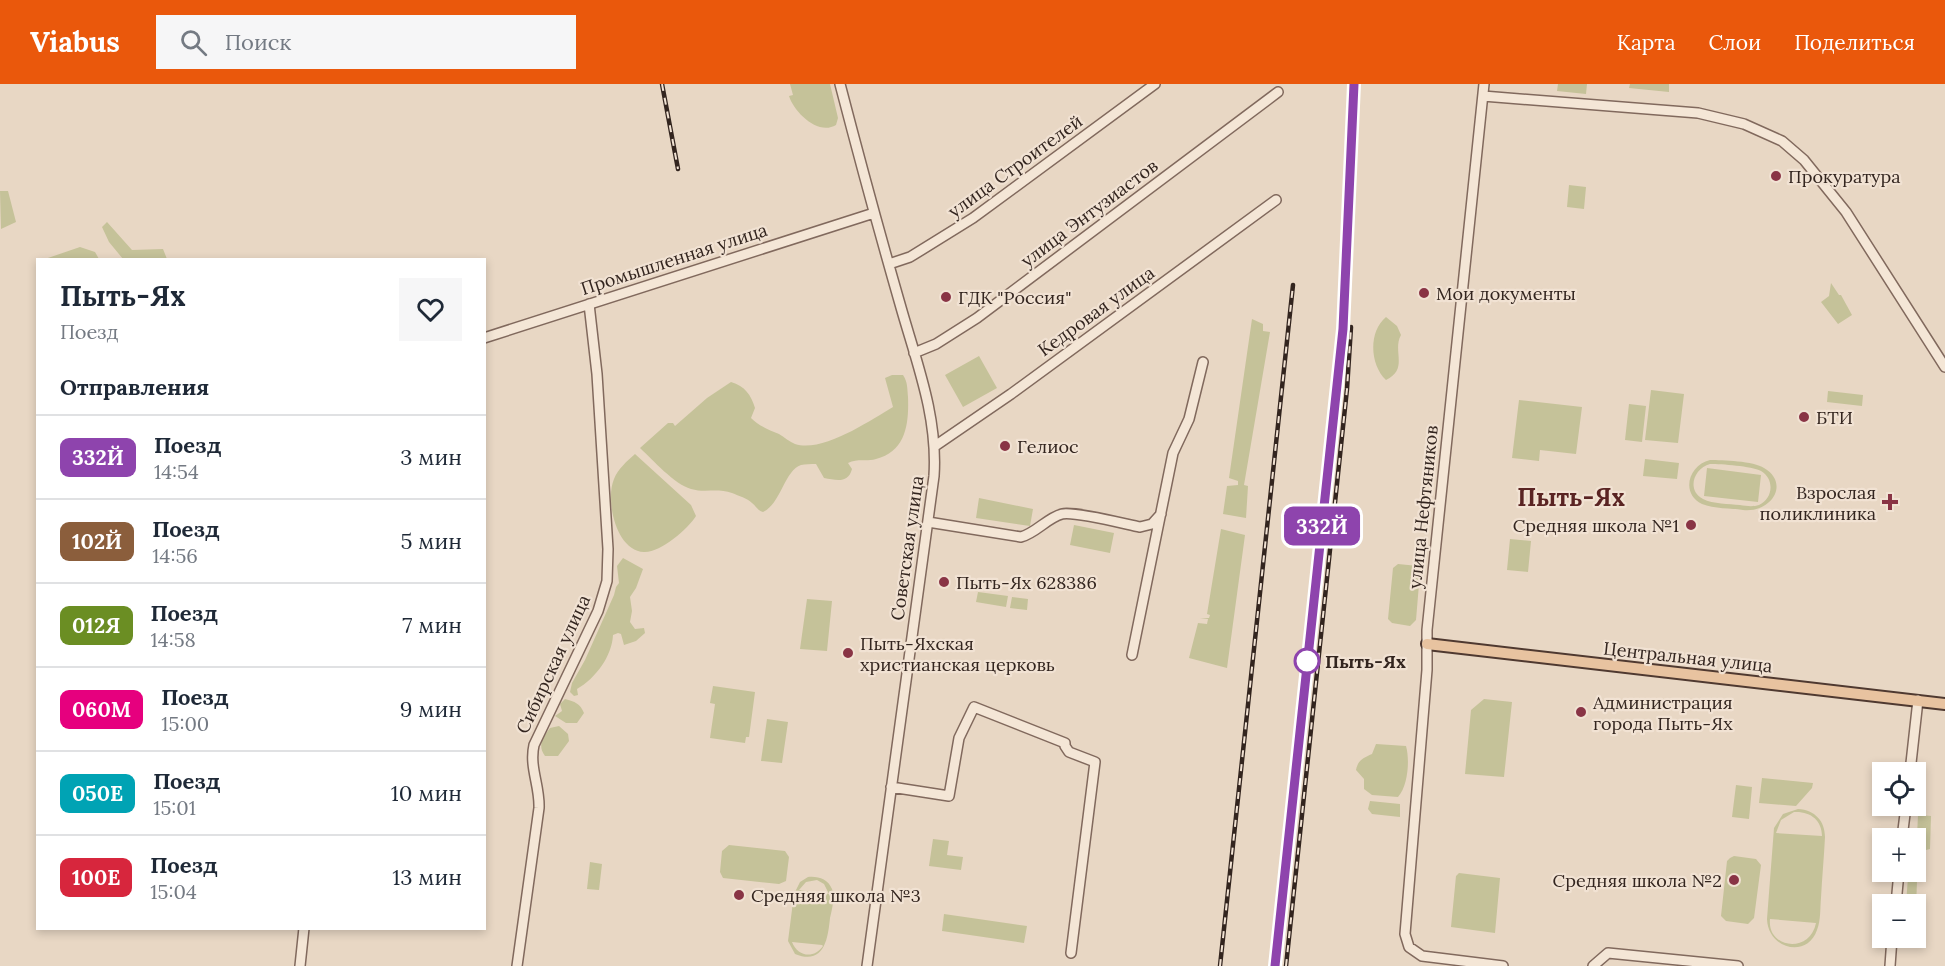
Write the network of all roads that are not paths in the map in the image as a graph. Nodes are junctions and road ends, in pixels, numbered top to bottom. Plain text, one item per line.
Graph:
1 (840, 84) edge
2 (1155, 84) edge
3 (1484, 84) edge
4 (1278, 92) dead end
5 (1483, 96) junction
6 (1276, 200) dead end
7 (874, 213) junction
8 (889, 264) junction
9 (589, 304) junction
10 (486, 337) edge
11 (914, 353) junction
12 (1203, 362) dead end
13 (1945, 367) edge
14 (935, 446) junction
15 (1161, 514) junction
16 (928, 522) junction
17 (1427, 644) junction
18 (1132, 654) dead end
19 (1918, 700) junction
20 (1945, 704) edge
21 (1911, 762) edge
22 (891, 787) junction
23 (304, 930) edge
24 (1891, 948) edge
25 (1071, 953) dead end
26 (300, 966) edge
27 (517, 966) edge
28 (867, 966) edge
29 (1503, 966) edge
30 (1593, 966) edge
31 (1738, 966) edge
32 (1890, 966) edge

1 - 7 street, Советская улица
2 - 8 street, улица Строителей
3 - 5 street, улица Нефтяников
4 - 11 street, улица Энтузиастов
5 - 13 street
5 - 17 street, улица Нефтяников
6 - 14 street, Кедровая улица
7 - 8 street, Советская улица
7 - 9 street, Промышленная улица
8 - 11 street, Советская улица
9 - 10 street, Промышленная улица
9 - 27 street, Сибирская улица
11 - 14 street, Советская улица
12 - 15 street
14 - 16 street, Советская улица
15 - 16 street
15 - 18 street
16 - 22 street, Советская улица
17 - 19 main road, Центральная улица
17 - 29 street, улица Нефтяников
19 - 20 main road, Центральная улица
19 - 21 street
22 - 25 street
22 - 28 street, Советская улица
23 - 26 street
24 - 32 street
30 - 31 street

